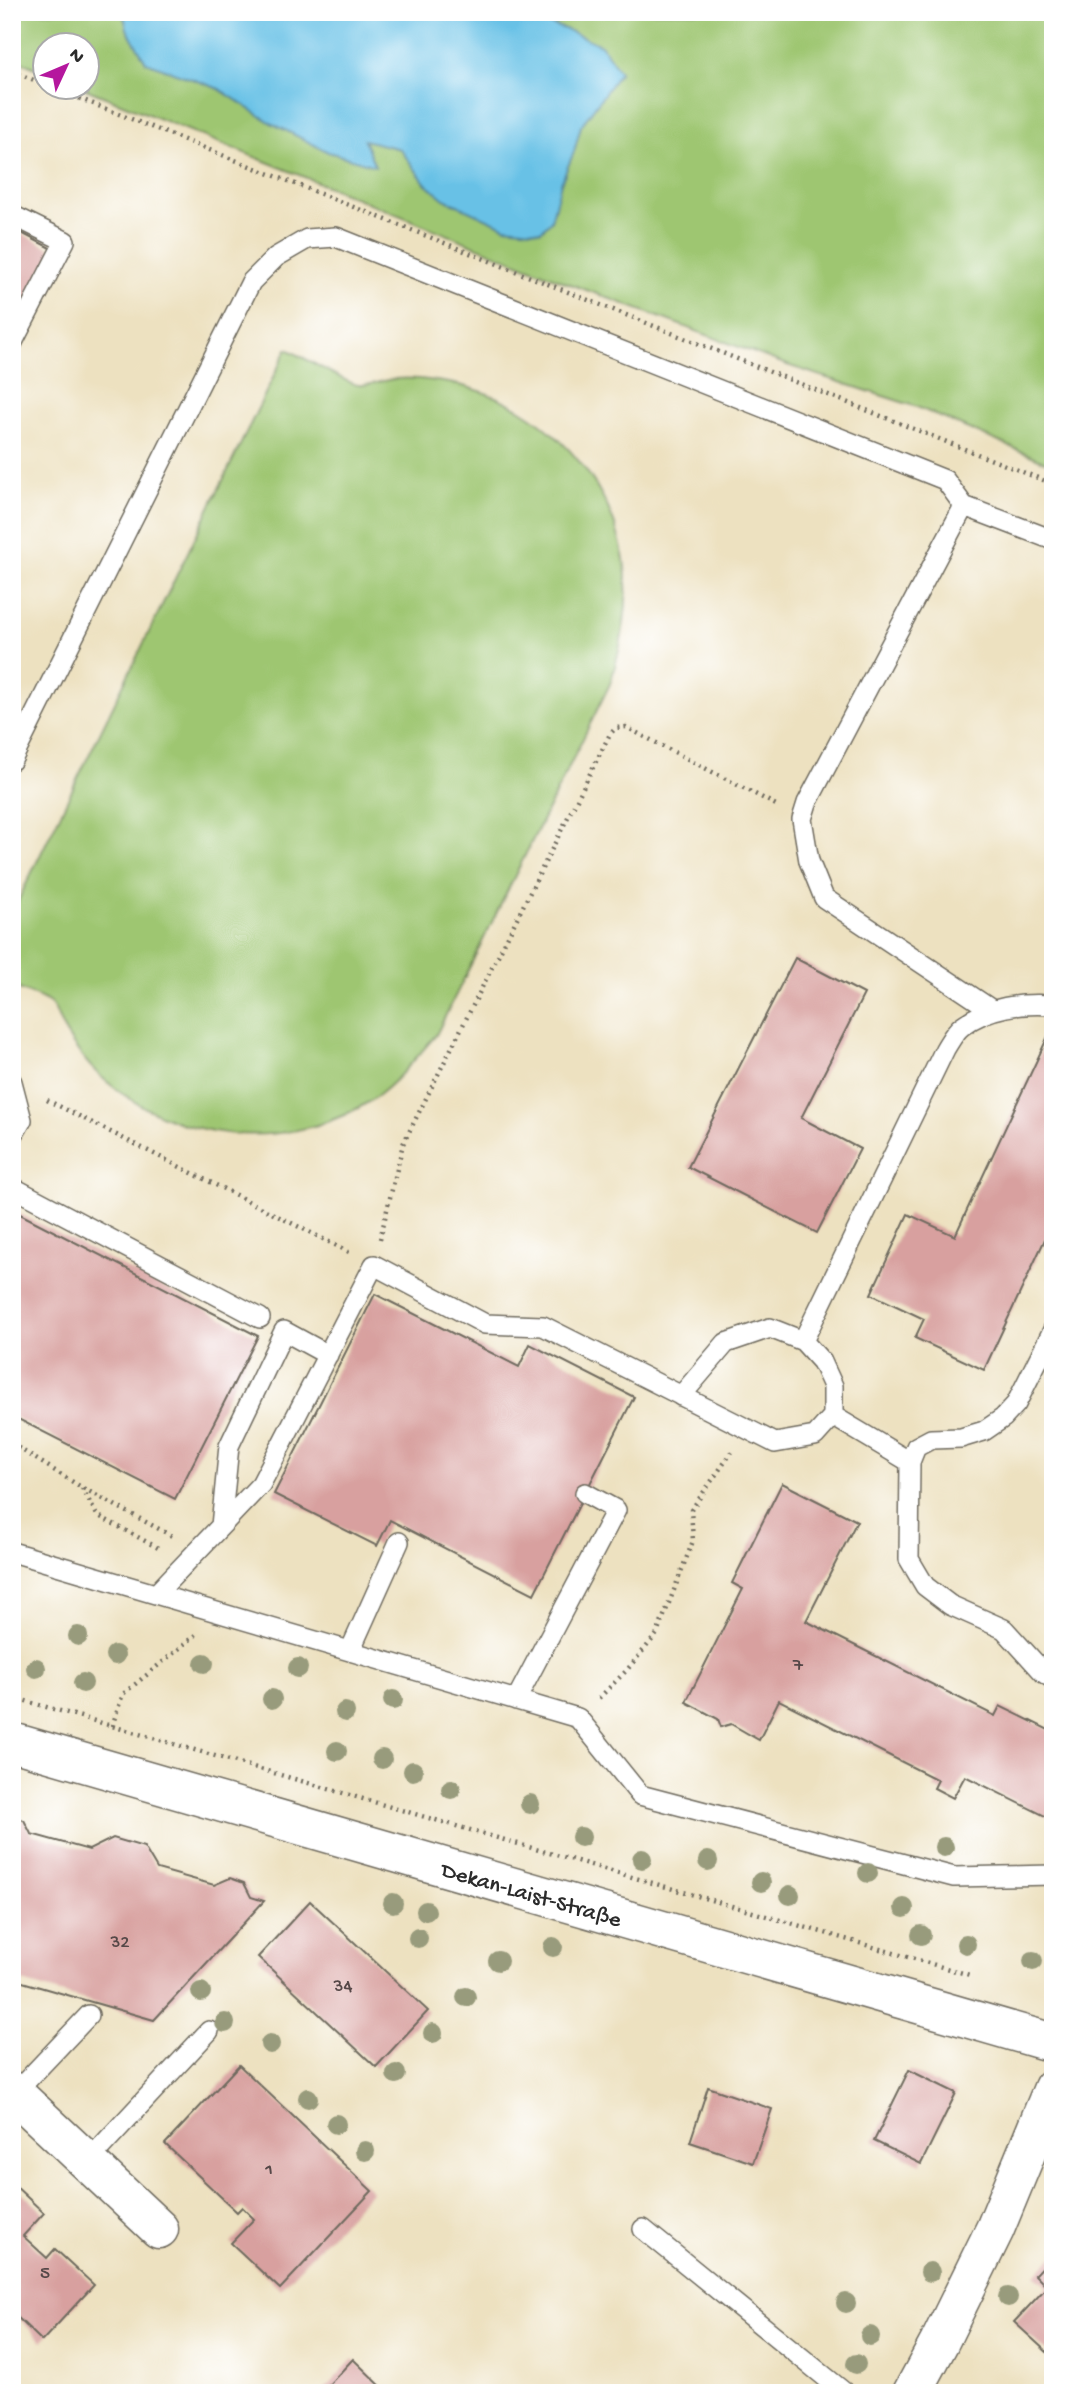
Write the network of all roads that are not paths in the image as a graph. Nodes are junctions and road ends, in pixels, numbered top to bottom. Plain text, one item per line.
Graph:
1 (12, 215) edge
2 (12, 344) edge
3 (964, 506) junction
4 (1053, 540) edge
5 (12, 760) edge
6 (1053, 1005) edge
7 (992, 1010) junction
8 (12, 1082) edge
9 (12, 1138) edge
10 (12, 1187) edge
11 (260, 1318) dead end
12 (1053, 1330) edge
13 (803, 1341) junction
14 (328, 1355) junction
15 (681, 1396) junction
16 (833, 1416) junction
17 (909, 1462) junction
18 (585, 1493) dead end
19 (221, 1526) junction
20 (399, 1542) dead end
21 (12, 1552) edge
22 (156, 1594) junction
23 (350, 1651) junction
24 (1053, 1679) edge
25 (516, 1700) junction
26 (12, 1742) edge
27 (1053, 1875) edge
28 (89, 2015) dead end
29 (209, 2032) dead end
30 (1053, 2043) edge
31 (1053, 2088) edge
32 (13, 2092) edge
33 (88, 2162) junction
34 (159, 2229) dead end
35 (643, 2229) dead end
36 (845, 2393) edge
37 (912, 2393) edge

1 - 2 lane
3 - 4 lane
3 - 5 lane
3 - 7 lane
6 - 7 lane
7 - 13 lane
8 - 9 lane
10 - 11 lane
12 - 17 lane
13 - 15 lane
13 - 16 lane
14 - 15 lane
14 - 19 lane
14 - 19 lane
15 - 16 lane
16 - 17 lane
17 - 24 lane
18 - 25 lane
19 - 22 lane
20 - 23 lane
21 - 22 lane
22 - 23 lane
23 - 25 lane
25 - 27 lane
26 - 30 street, Dekan-Laist-Straße
28 - 32 lane
29 - 33 lane
31 - 37 street
32 - 33 street
33 - 34 street
35 - 36 lane

